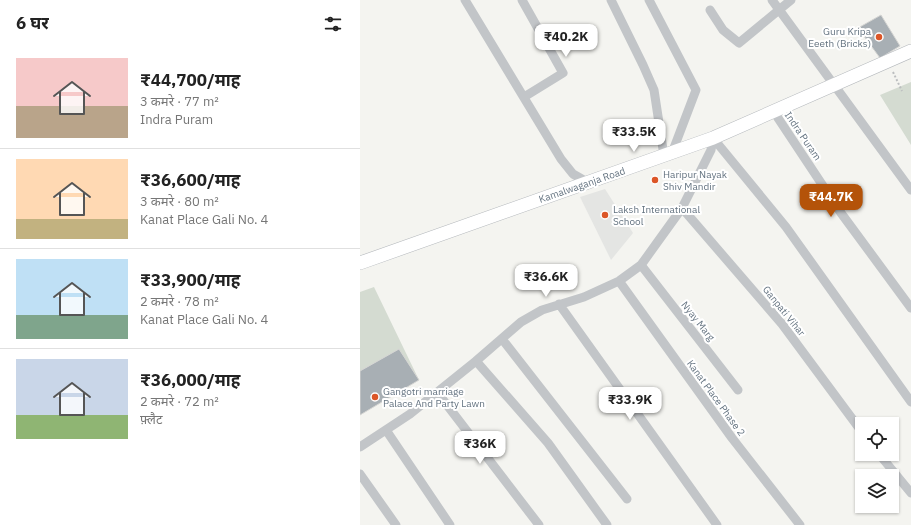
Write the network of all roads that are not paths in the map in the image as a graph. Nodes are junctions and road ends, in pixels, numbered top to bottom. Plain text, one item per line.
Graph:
1 (465, 0) edge
2 (522, 0) edge
3 (611, 0) edge
4 (649, 0) edge
5 (772, 0) edge
6 (791, 0) edge
7 (710, 10) dead end
8 (778, 10) junction
9 (911, 51) edge
10 (834, 85) junction
11 (524, 97) junction
12 (774, 112) junction
13 (713, 138) junction
14 (668, 154) junction
15 (587, 182) junction
16 (911, 190) edge
17 (682, 208) junction
18 (360, 263) edge
19 (641, 265) junction
20 (619, 281) junction
21 (559, 304) junction
22 (911, 308) edge
23 (502, 339) junction
24 (476, 361) junction
25 (738, 390) dead end
26 (436, 392) junction
27 (911, 402) edge
28 (855, 423) edge
29 (386, 430) junction
30 (360, 447) edge
31 (885, 461) edge
32 (360, 474) edge
33 (911, 494) edge
34 (627, 499) dead end
35 (396, 525) edge
36 (450, 525) edge
37 (540, 525) edge
38 (607, 525) edge
39 (718, 525) edge
40 (800, 525) edge

1 - 11 street
2 - 11 street
3 - 14 street
4 - 14 street
5 - 8 street
6 - 8 street
7 - 8 street
8 - 10 street
9 - 10 main road, Kamalwaganja Road
10 - 12 main road, Kamalwaganja Road
10 - 16 street
11 - 15 street
12 - 13 main road, Kamalwaganja Road
12 - 22 street, Indra Puram
13 - 14 main road, Kamalwaganja Road
13 - 17 street
13 - 27 street
14 - 15 main road, Kamalwaganja Road
15 - 18 main road, Kamalwaganja Road
17 - 19 street
17 - 28 street, Ganpati Vihar
19 - 20 street
19 - 25 street, Nyay Marg
20 - 21 street
20 - 40 street, Kanat Place Phase 2
21 - 23 street
21 - 39 street
23 - 24 street
23 - 34 street
24 - 26 street
24 - 38 street
26 - 29 street
26 - 37 street
29 - 30 street
29 - 36 street
31 - 33 street
32 - 35 street

